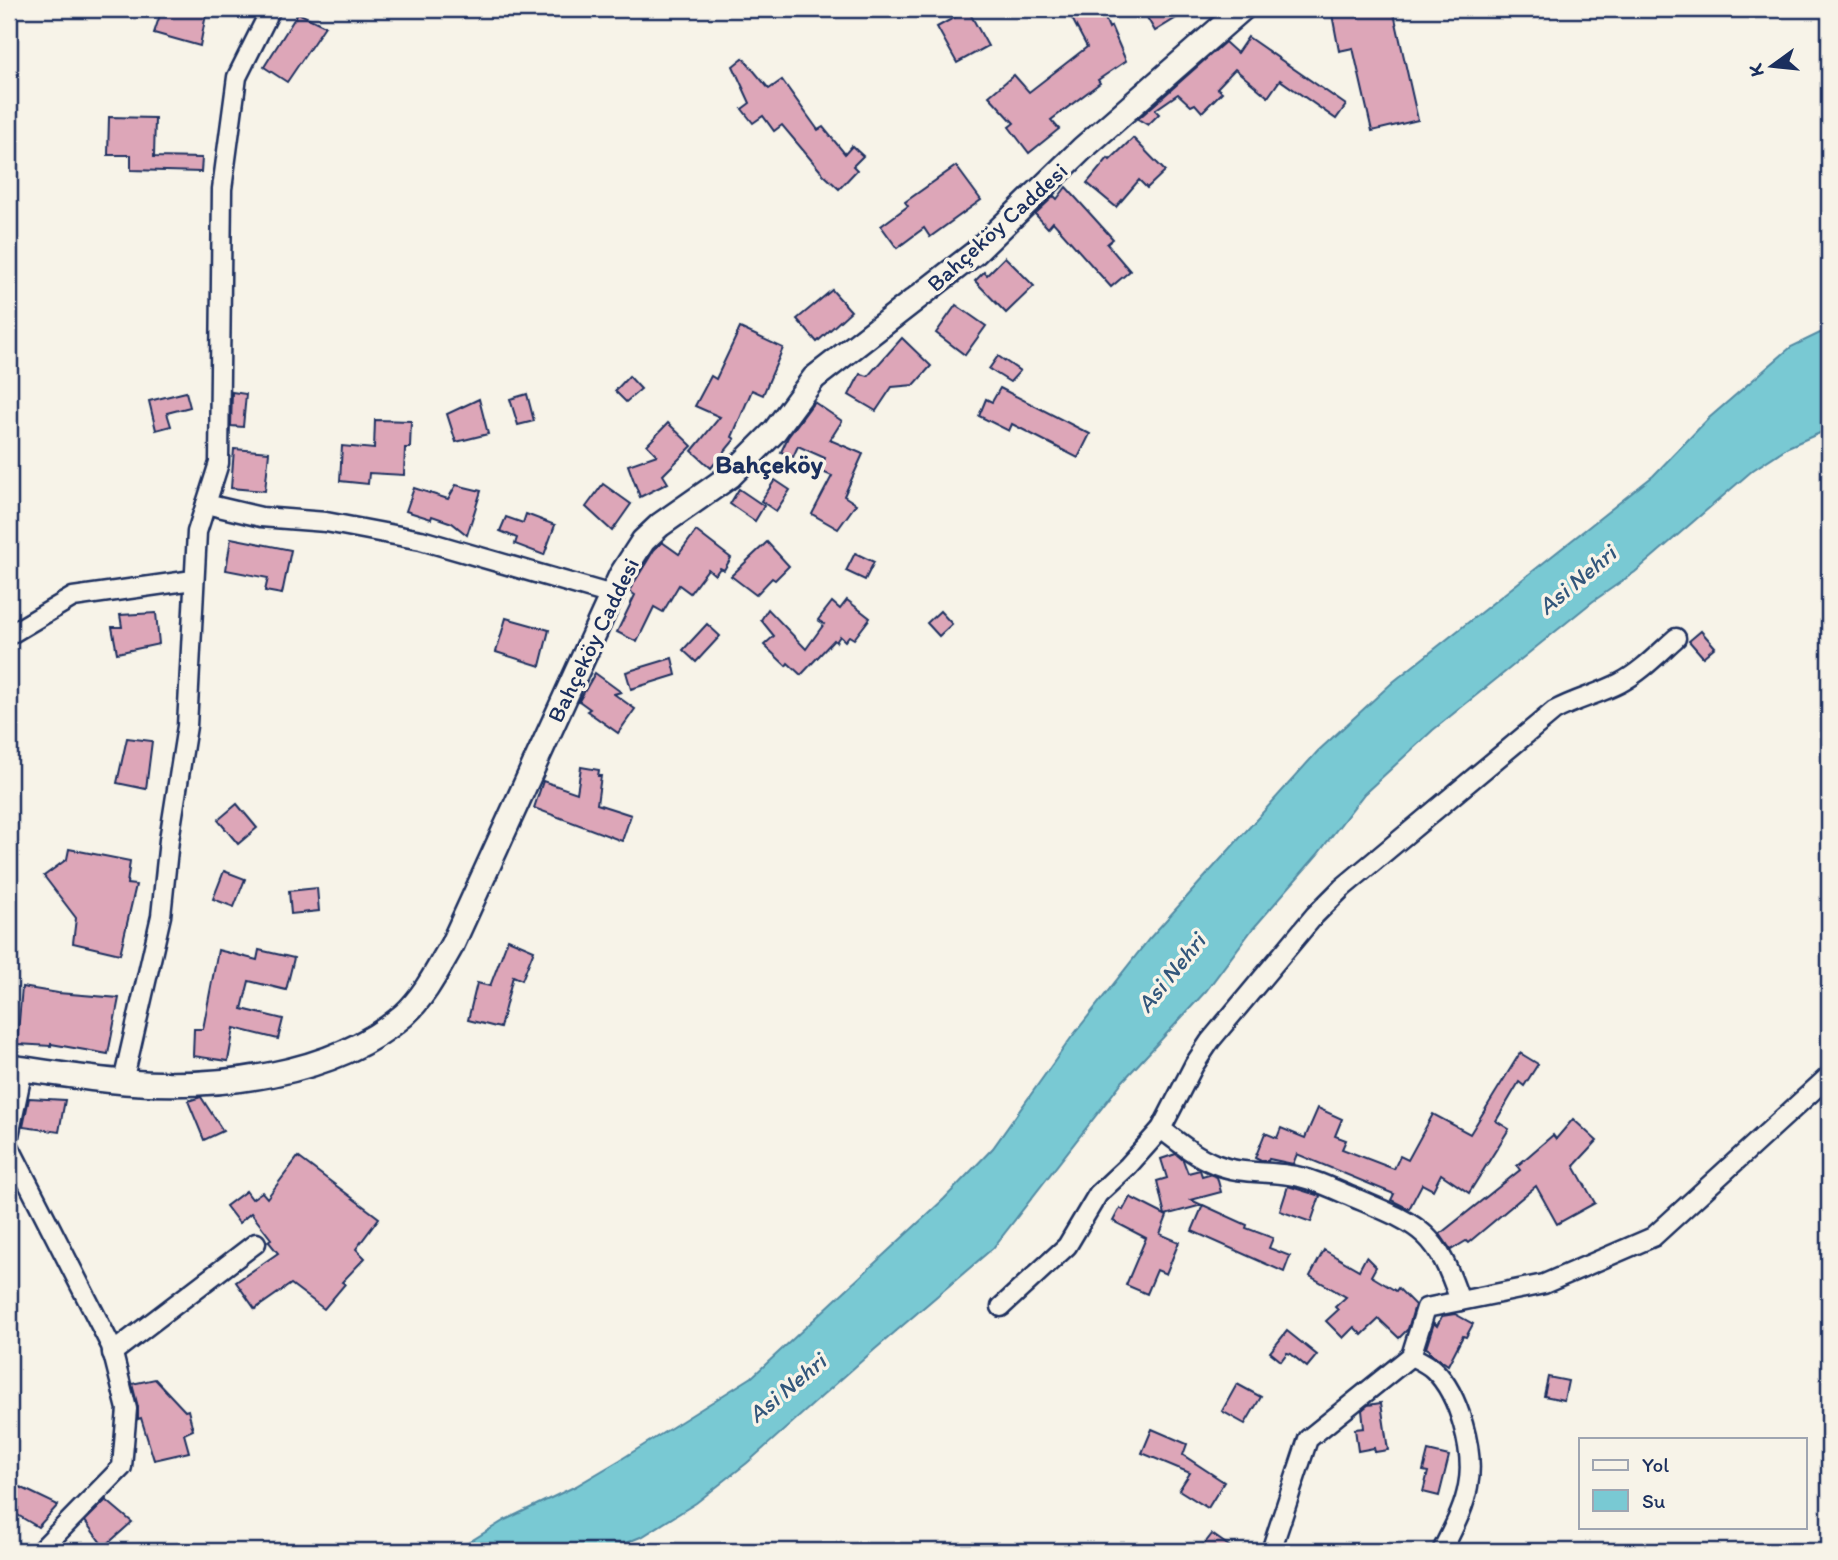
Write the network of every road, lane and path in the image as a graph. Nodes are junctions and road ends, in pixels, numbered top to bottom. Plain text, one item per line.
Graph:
1 (271, 9) edge
2 (1241, 9) edge
3 (206, 504) junction
4 (193, 580) junction
5 (612, 595) junction
6 (9, 635) edge
7 (1676, 638) dead end
8 (16, 1068) edge
9 (1829, 1076) edge
10 (123, 1082) junction
11 (1161, 1129) junction
12 (9, 1136) edge
13 (9, 1146) edge
14 (256, 1243) dead end
15 (1460, 1301) junction
16 (1001, 1307) dead end
17 (113, 1353) junction
18 (1411, 1356) junction
19 (40, 1551) edge
20 (1271, 1551) edge
21 (1441, 1551) edge

1 - 3 street
2 - 5 main road, Bahçeköy Caddesi
3 - 4 street
3 - 5 street
4 - 6 street
4 - 10 street
5 - 10 main road, Bahçeköy Caddesi
7 - 11 street
8 - 10 main road, Bahçeköy Caddesi
8 - 12 street
9 - 15 street
11 - 15 street
11 - 16 street
13 - 17 street
14 - 17 street
15 - 18 street
17 - 19 street
18 - 20 street
18 - 21 street

